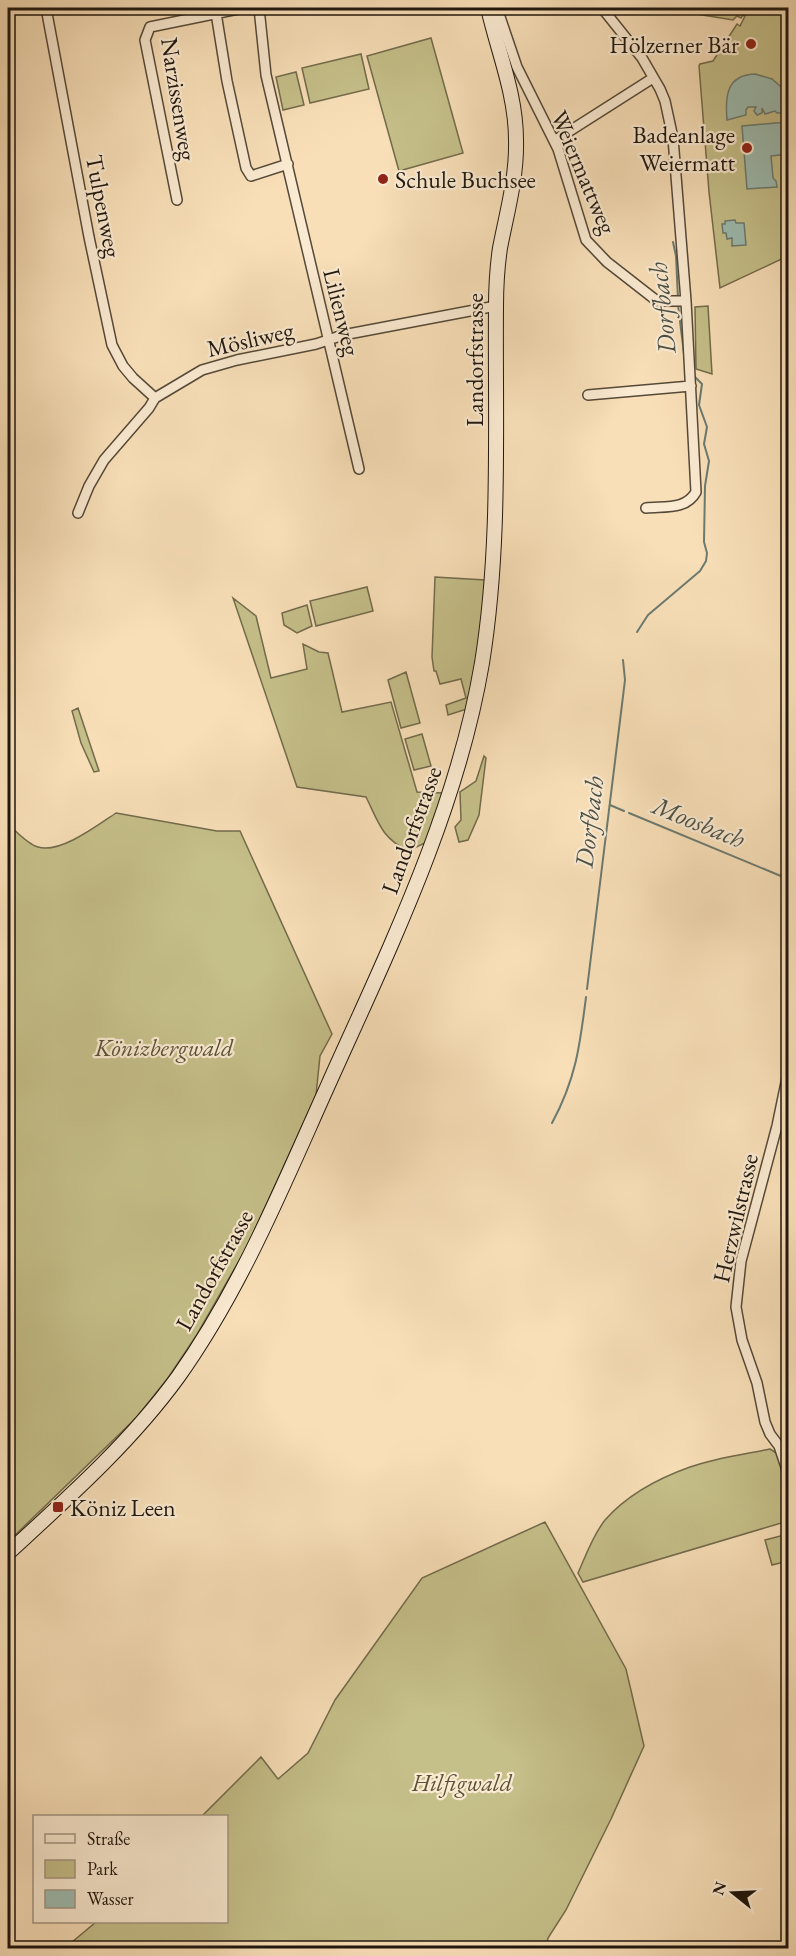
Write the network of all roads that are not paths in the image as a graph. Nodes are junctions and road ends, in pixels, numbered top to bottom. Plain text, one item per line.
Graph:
1 (46, 8) edge
2 (243, 8) edge
3 (259, 8) edge
4 (488, 8) edge
5 (497, 8) edge
6 (602, 8) edge
7 (216, 13) junction
8 (654, 78) junction
9 (554, 141) junction
10 (288, 164) junction
11 (177, 200) dead end
12 (686, 301) junction
13 (496, 306) junction
14 (328, 340) junction
15 (691, 386) junction
16 (588, 395) dead end
17 (155, 398) junction
18 (358, 469) dead end
19 (646, 508) dead end
20 (78, 513) dead end
21 (789, 1073) edge
22 (784, 1445) edge
23 (789, 1473) edge
24 (8, 1553) edge

1 - 17 street, Tulpenweg
2 - 7 street, Narzissenweg
3 - 10 street, Lilienweg
4 - 13 street, Landorfstrasse
5 - 9 street, Weiermattweg
6 - 8 street
7 - 10 street
7 - 11 street, Narzissenweg
8 - 9 street
8 - 12 street
9 - 12 street, Weiermattweg
10 - 14 street, Lilienweg
12 - 15 street
13 - 14 street, Mösliweg
13 - 24 street, Landorfstrasse
14 - 17 street, Mösliweg
14 - 18 street, Lilienweg
15 - 16 street
15 - 19 street
17 - 20 street, Mösliweg
21 - 22 street, Herzwilstrasse
22 - 23 street, Herzwilstrasse

